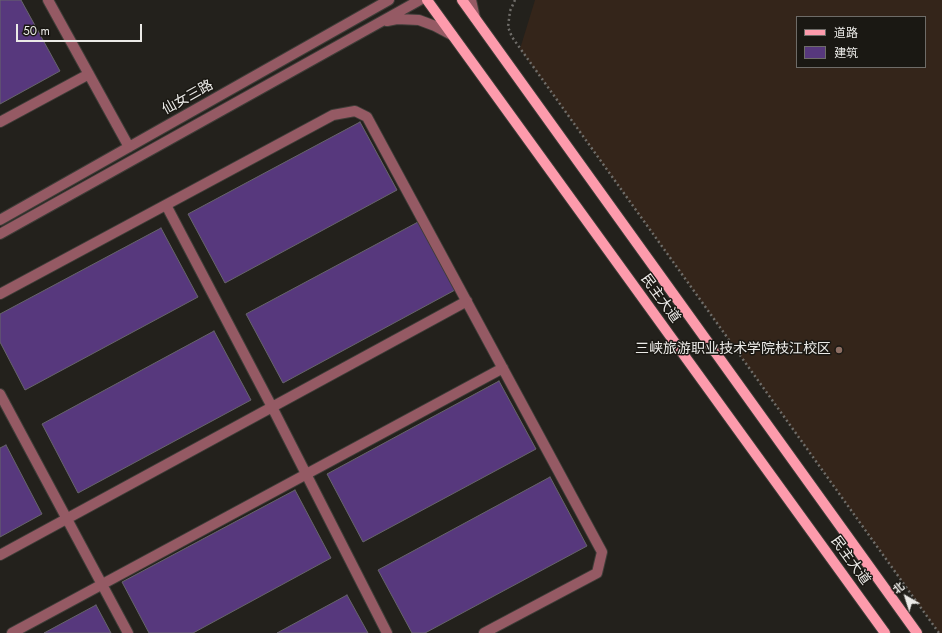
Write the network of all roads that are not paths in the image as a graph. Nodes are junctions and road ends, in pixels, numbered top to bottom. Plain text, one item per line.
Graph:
1 (48, 0) edge
2 (378, 0) edge
3 (389, 0) edge
4 (420, 0) edge
5 (427, 0) edge
6 (462, 0) edge
7 (471, 0) edge
8 (371, 10) junction
9 (475, 18) junction
10 (377, 23) junction
11 (452, 36) junction
12 (89, 74) junction
13 (0, 122) edge
14 (129, 147) junction
15 (166, 205) junction
16 (0, 220) edge
17 (0, 234) edge
18 (0, 294) edge
19 (467, 301) junction
20 (503, 368) junction
21 (0, 394) edge
22 (272, 407) junction
23 (307, 474) junction
24 (66, 519) junction
25 (0, 555) edge
26 (102, 584) junction
27 (12, 633) edge
28 (128, 633) edge
29 (387, 633) edge
30 (484, 633) edge
31 (884, 633) edge
32 (917, 633) edge

1 - 12 street
2 - 8 street
3 - 8 street, 仙女三路
4 - 10 street
5 - 11 main road, 民主大道
6 - 9 main road, 民主大道
7 - 9 street
8 - 14 street, 仙女三路
9 - 32 main road, 民主大道
10 - 11 street
10 - 17 street
11 - 31 main road, 民主大道
12 - 13 street
12 - 14 street
14 - 16 street, 仙女三路
15 - 18 street
15 - 19 street
15 - 22 street
19 - 20 street
19 - 22 street
20 - 23 street
20 - 30 street
21 - 24 street
22 - 23 street
22 - 24 street
23 - 26 street
23 - 29 street
24 - 25 street
24 - 26 street
26 - 27 street
26 - 28 street

